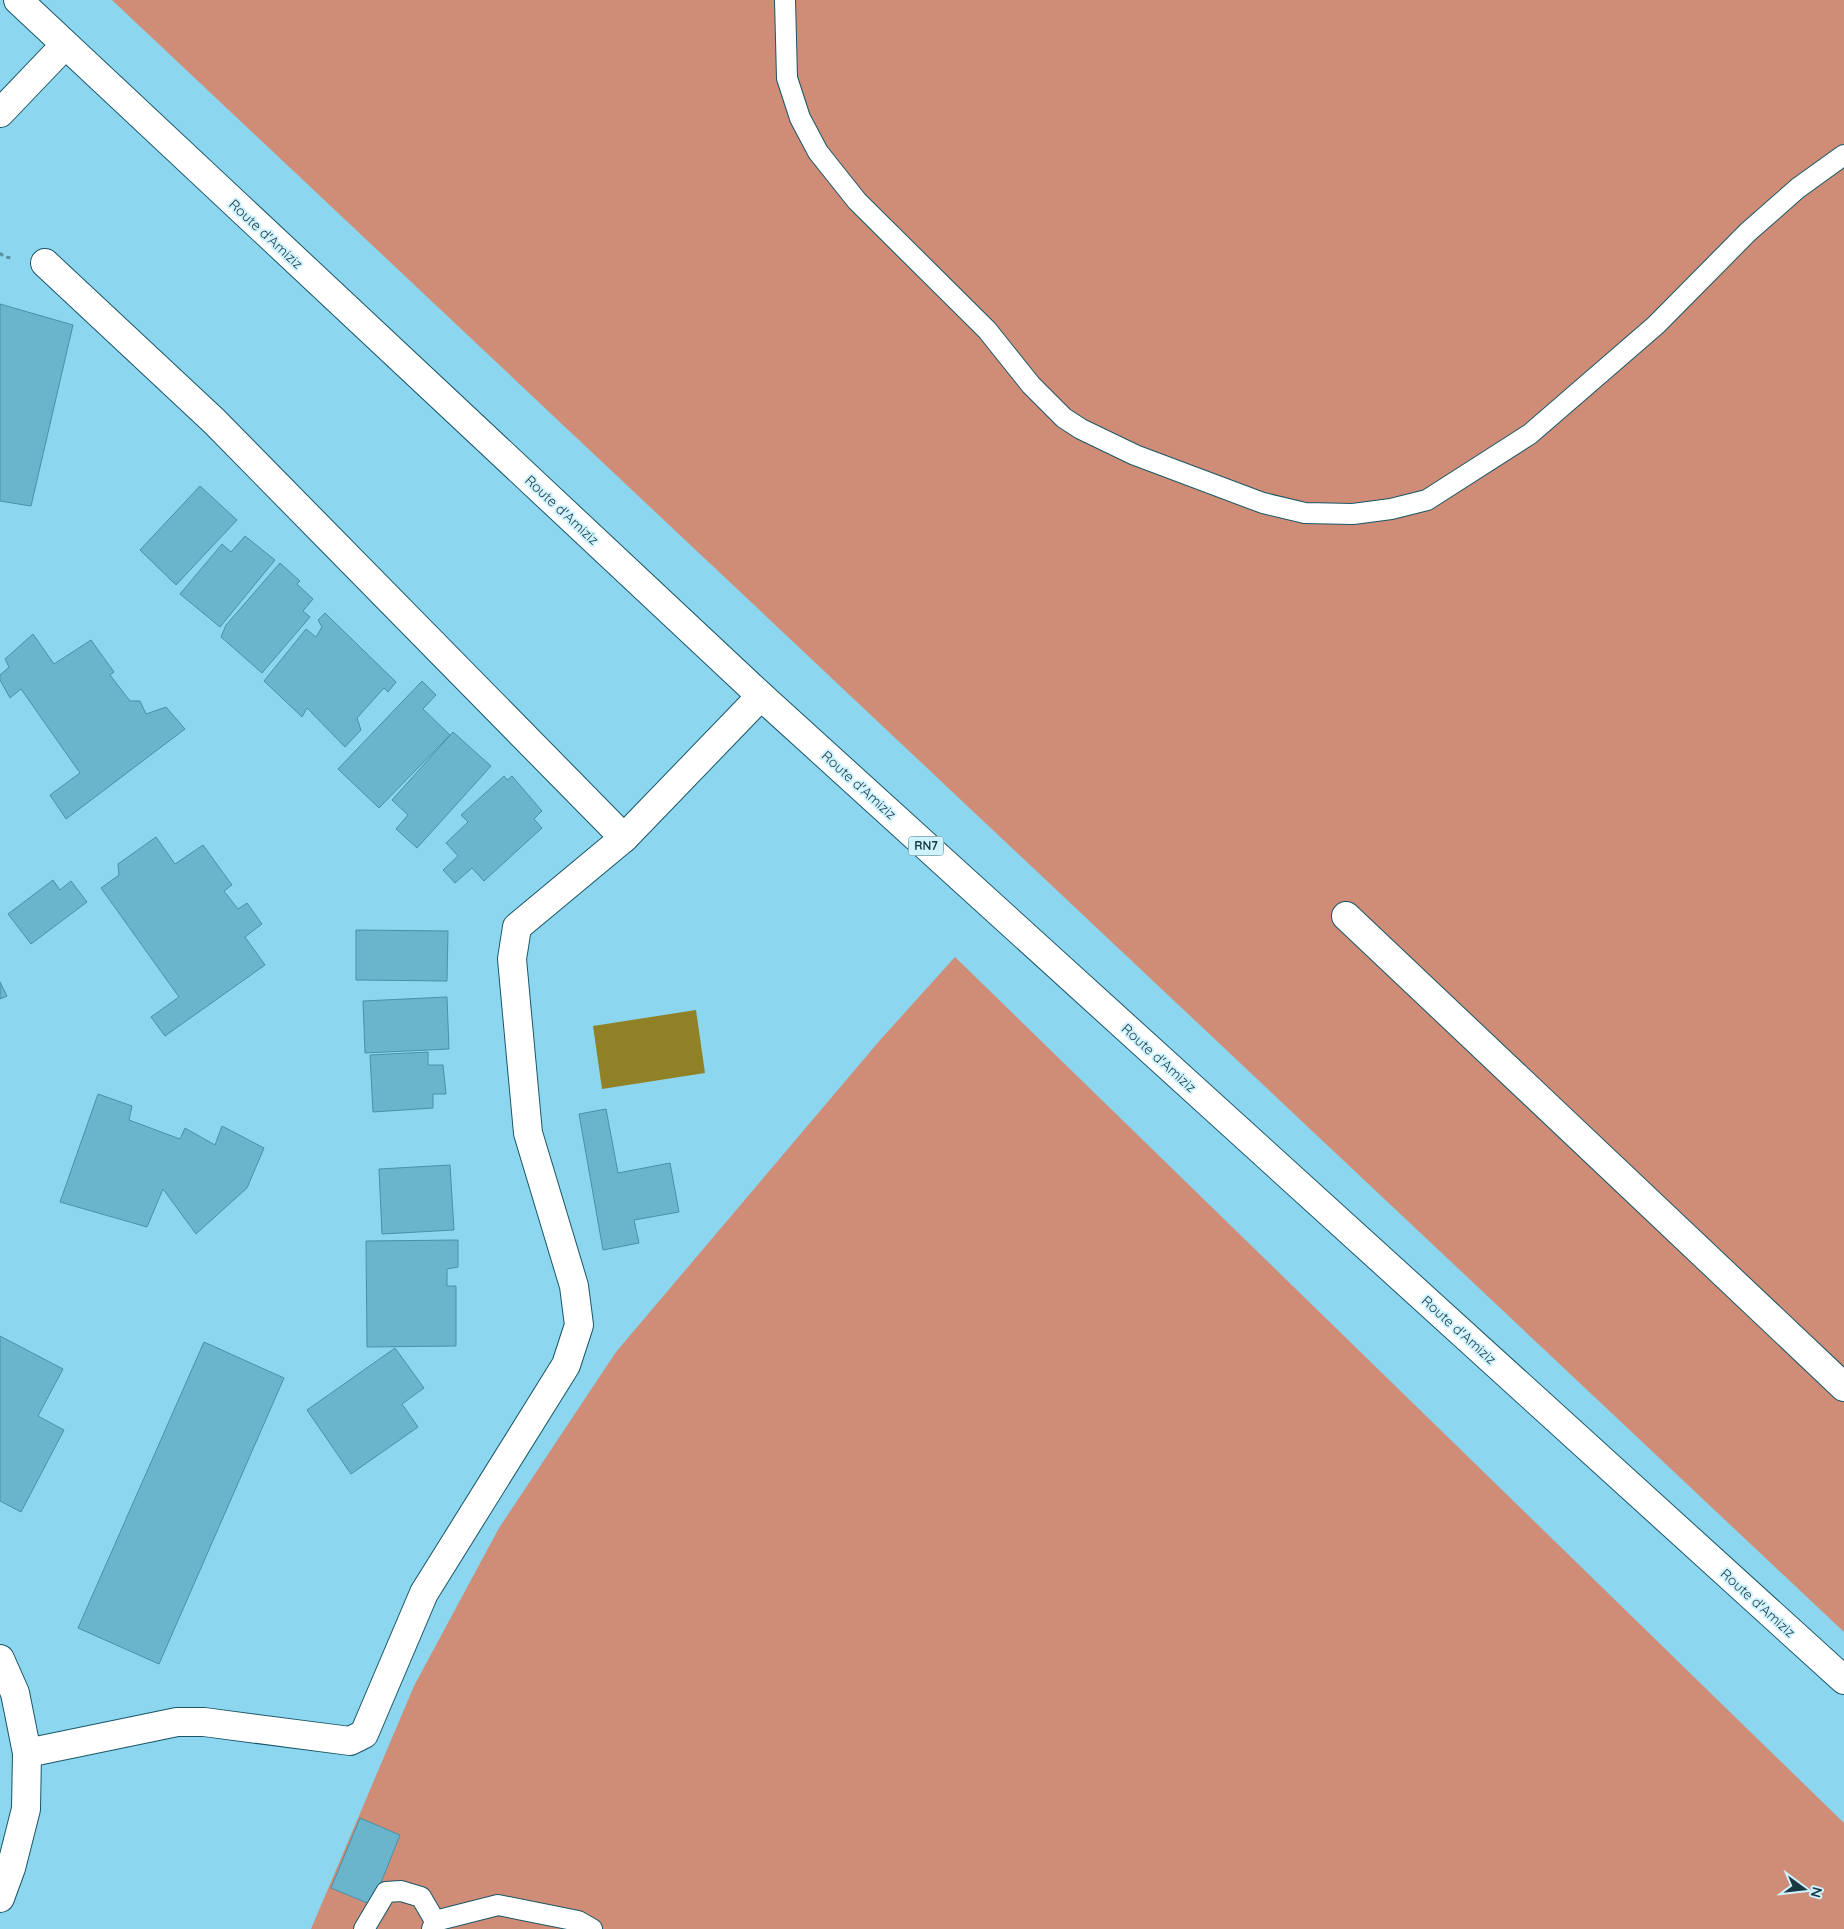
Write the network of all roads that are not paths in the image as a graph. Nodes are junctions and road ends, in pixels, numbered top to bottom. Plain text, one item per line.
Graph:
1 (18, 0) edge
2 (785, 0) edge
3 (65, 45) junction
4 (0, 113) edge
5 (1844, 155) edge
6 (45, 263) dead end
7 (761, 696) junction
8 (624, 838) junction
9 (1346, 916) dead end
10 (1844, 1387) edge
11 (0, 1658) edge
12 (1844, 1680) edge
13 (27, 1753) junction
14 (0, 1898) edge
15 (433, 1925) edge
16 (364, 1929) edge
17 (592, 1929) edge

1 - 3 street, Route d'Amiziz / RN7
2 - 5 lane
3 - 4 street
3 - 7 street, Route d'Amiziz / RN7
6 - 8 street
7 - 8 street
7 - 12 street, Route d'Amiziz / RN7
8 - 13 street
9 - 10 street
11 - 13 street
13 - 14 street
15 - 16 lane
15 - 17 lane

